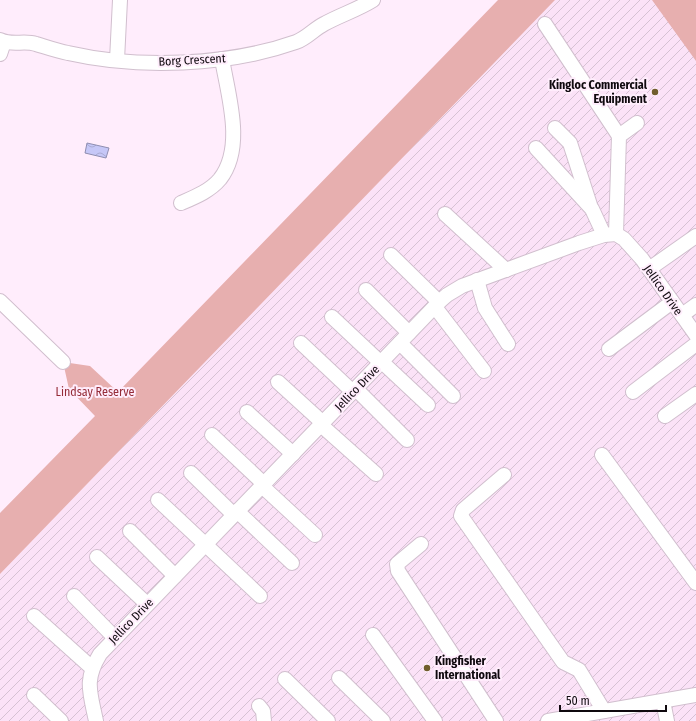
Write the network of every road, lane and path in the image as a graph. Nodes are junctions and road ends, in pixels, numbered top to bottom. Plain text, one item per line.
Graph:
1 (120, 0) edge
2 (373, 0) edge
3 (545, 24) dead end
4 (1, 46) edge
5 (222, 59) junction
6 (117, 60) junction
7 (637, 123) dead end
8 (555, 128) dead end
9 (619, 136) junction
10 (536, 148) dead end
11 (181, 203) dead end
12 (592, 209) junction
13 (445, 214) dead end
14 (610, 234) junction
15 (696, 236) edge
16 (391, 255) dead end
17 (649, 269) junction
18 (506, 270) junction
19 (478, 280) junction
20 (366, 290) dead end
21 (0, 300) edge
22 (672, 302) junction
23 (437, 304) junction
24 (696, 305) edge
25 (682, 315) junction
26 (332, 317) dead end
27 (696, 335) edge
28 (405, 338) junction
29 (301, 343) dead end
30 (508, 344) dead end
31 (696, 344) edge
32 (609, 349) dead end
33 (63, 362) dead end
34 (381, 363) junction
35 (484, 371) dead end
36 (278, 382) dead end
37 (354, 391) junction
38 (633, 392) dead end
39 (696, 394) edge
40 (453, 396) dead end
41 (428, 405) dead end
42 (247, 412) dead end
43 (666, 416) dead end
44 (322, 424) junction
45 (212, 435) dead end
46 (407, 440) dead end
47 (293, 454) junction
48 (602, 455) dead end
49 (191, 473) dead end
50 (376, 474) dead end
51 (504, 475) dead end
52 (263, 485) junction
53 (158, 500) dead end
54 (236, 513) junction
55 (130, 531) dead end
56 (315, 535) dead end
57 (421, 544) dead end
58 (206, 545) junction
59 (97, 557) dead end
60 (292, 563) dead end
61 (175, 576) junction
62 (696, 583) edge
63 (74, 596) dead end
64 (260, 596) dead end
65 (147, 604) junction
66 (34, 616) dead end
67 (373, 635) dead end
68 (115, 638) junction
69 (92, 668) junction
70 (339, 678) dead end
71 (285, 679) dead end
72 (34, 695) dead end
73 (696, 695) edge
74 (663, 701) junction
75 (258, 706) dead end
76 (604, 711) junction
77 (588, 718) edge
78 (61, 721) edge
79 (96, 721) edge
80 (264, 721) edge
81 (328, 721) edge
82 (383, 721) edge
83 (435, 721) edge
84 (496, 721) edge
85 (548, 721) edge
86 (666, 721) edge

1 - 6 street
2 - 5 street, Borg Crescent
3 - 9 street
4 - 6 street, Borg Crescent
5 - 6 street, Borg Crescent
5 - 11 street
7 - 9 street
8 - 12 street
9 - 14 street
10 - 12 street
12 - 14 street
13 - 18 street
14 - 17 street, Jellico Drive
14 - 18 street, Jellico Drive
15 - 17 street
16 - 23 street
17 - 22 street, Jellico Drive
18 - 19 street, Jellico Drive
19 - 23 street, Jellico Drive
19 - 30 street
20 - 28 street
21 - 33 street
22 - 25 street, Jellico Drive
22 - 32 street
23 - 28 street, Jellico Drive
23 - 35 street
24 - 25 street
25 - 27 street, Jellico Drive
26 - 34 street
28 - 34 street, Jellico Drive
28 - 40 street
29 - 37 street
31 - 38 street
34 - 37 street, Jellico Drive
34 - 41 street
36 - 44 street
37 - 44 street, Jellico Drive
37 - 46 street
39 - 43 street
42 - 47 street
44 - 47 street, Jellico Drive
44 - 50 street
45 - 52 street
47 - 52 street, Jellico Drive
48 - 62 street
49 - 54 street
51 - 76 street
52 - 54 street, Jellico Drive
52 - 56 street
53 - 58 street
54 - 58 street, Jellico Drive
54 - 60 street
55 - 61 street
57 - 84 street
58 - 61 street, Jellico Drive
58 - 64 street
59 - 65 street
61 - 65 street, Jellico Drive
63 - 68 street
65 - 68 street, Jellico Drive
66 - 69 street
67 - 83 street
68 - 69 street, Jellico Drive
69 - 79 street, Jellico Drive
70 - 82 street
71 - 81 street
72 - 78 street
73 - 74 street
74 - 76 street
74 - 86 street
75 - 80 street
76 - 77 street
77 - 85 street

